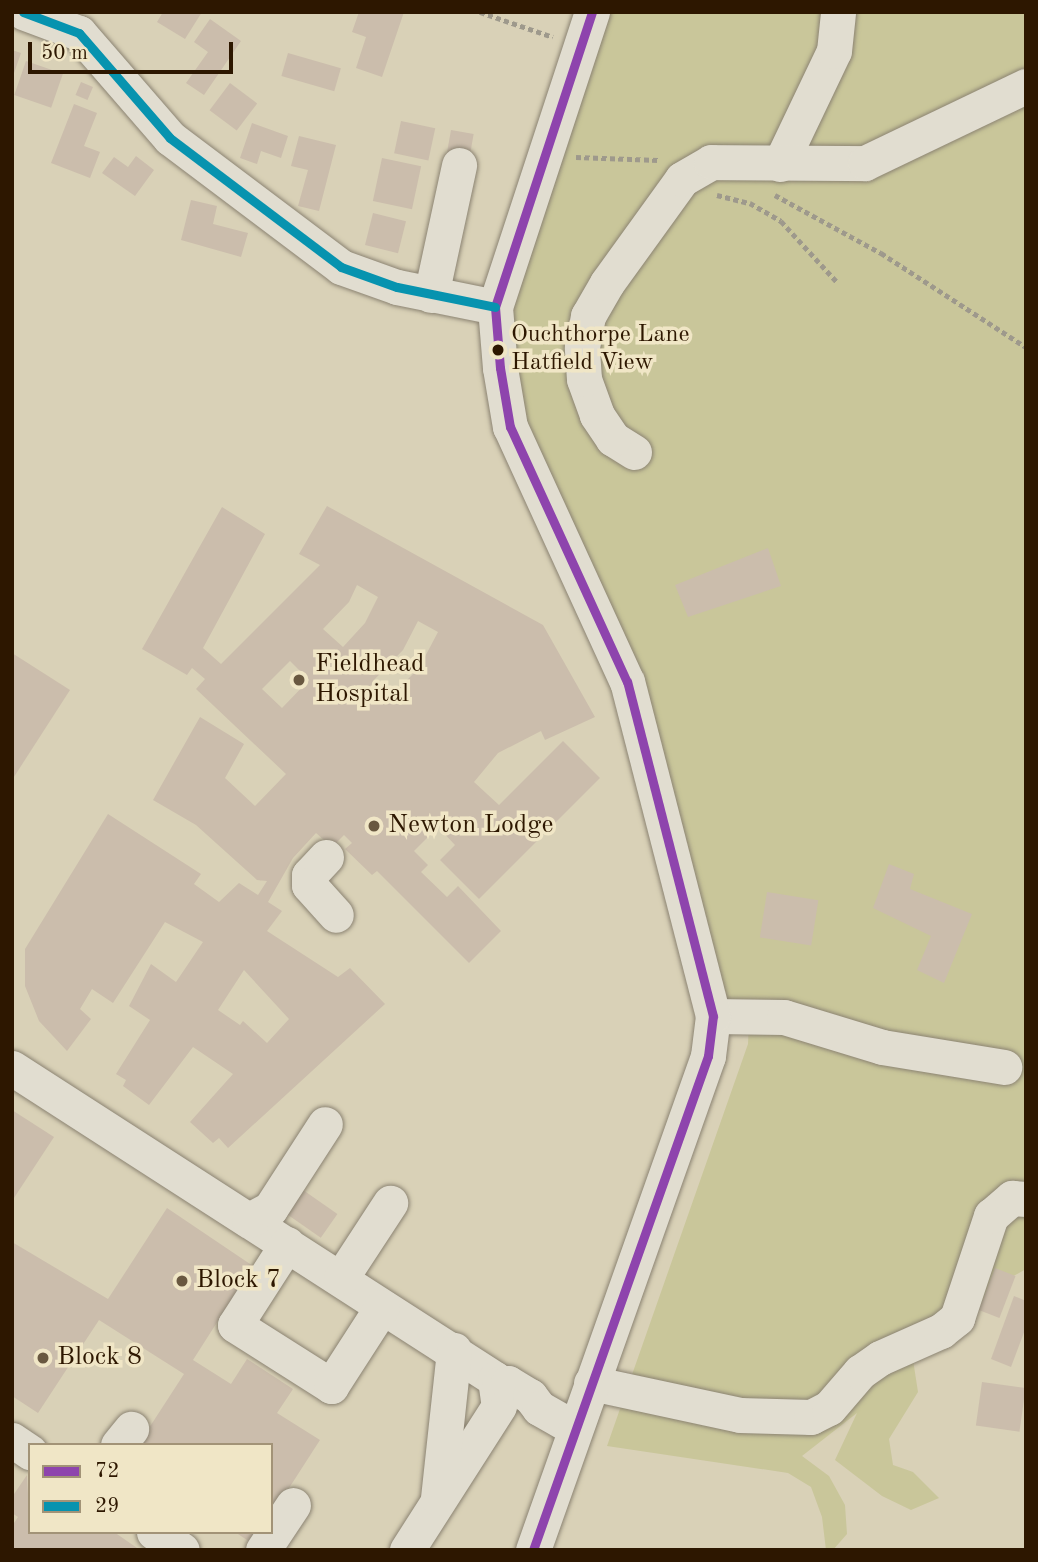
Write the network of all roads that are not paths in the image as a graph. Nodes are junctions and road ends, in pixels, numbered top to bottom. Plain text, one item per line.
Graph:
1 (23, 12) edge
2 (592, 12) edge
3 (838, 12) edge
4 (1026, 86) edge
5 (459, 165) dead end
6 (776, 178) junction
7 (431, 295) junction
8 (495, 307) junction
9 (634, 452) dead end
10 (326, 857) dead end
11 (336, 915) dead end
12 (713, 1016) junction
13 (1004, 1067) dead end
14 (12, 1068) edge
15 (325, 1124) dead end
16 (1026, 1199) edge
17 (390, 1203) dead end
18 (249, 1220) junction
19 (287, 1244) junction
20 (341, 1278) junction
21 (382, 1307) junction
22 (454, 1350) junction
23 (591, 1383) junction
24 (499, 1384) junction
25 (574, 1428) junction
26 (12, 1440) edge
27 (28, 1451) edge
28 (293, 1505) dead end
29 (437, 1505) junction
30 (158, 1534) edge
31 (182, 1550) edge
32 (262, 1550) edge
33 (407, 1550) edge
34 (533, 1550) edge

1 - 7 street
2 - 8 street
3 - 6 street
4 - 6 street
5 - 7 street
6 - 9 street
7 - 8 street
8 - 12 street
10 - 11 street
12 - 13 street
12 - 23 street
14 - 18 street
15 - 18 street
16 - 23 street
17 - 20 street
18 - 19 street
19 - 20 street
19 - 21 street
20 - 21 street
21 - 22 street
22 - 24 street
22 - 29 street
23 - 25 street
24 - 25 street
24 - 29 street
25 - 34 street
26 - 27 street
28 - 32 street
29 - 33 street
30 - 31 street

